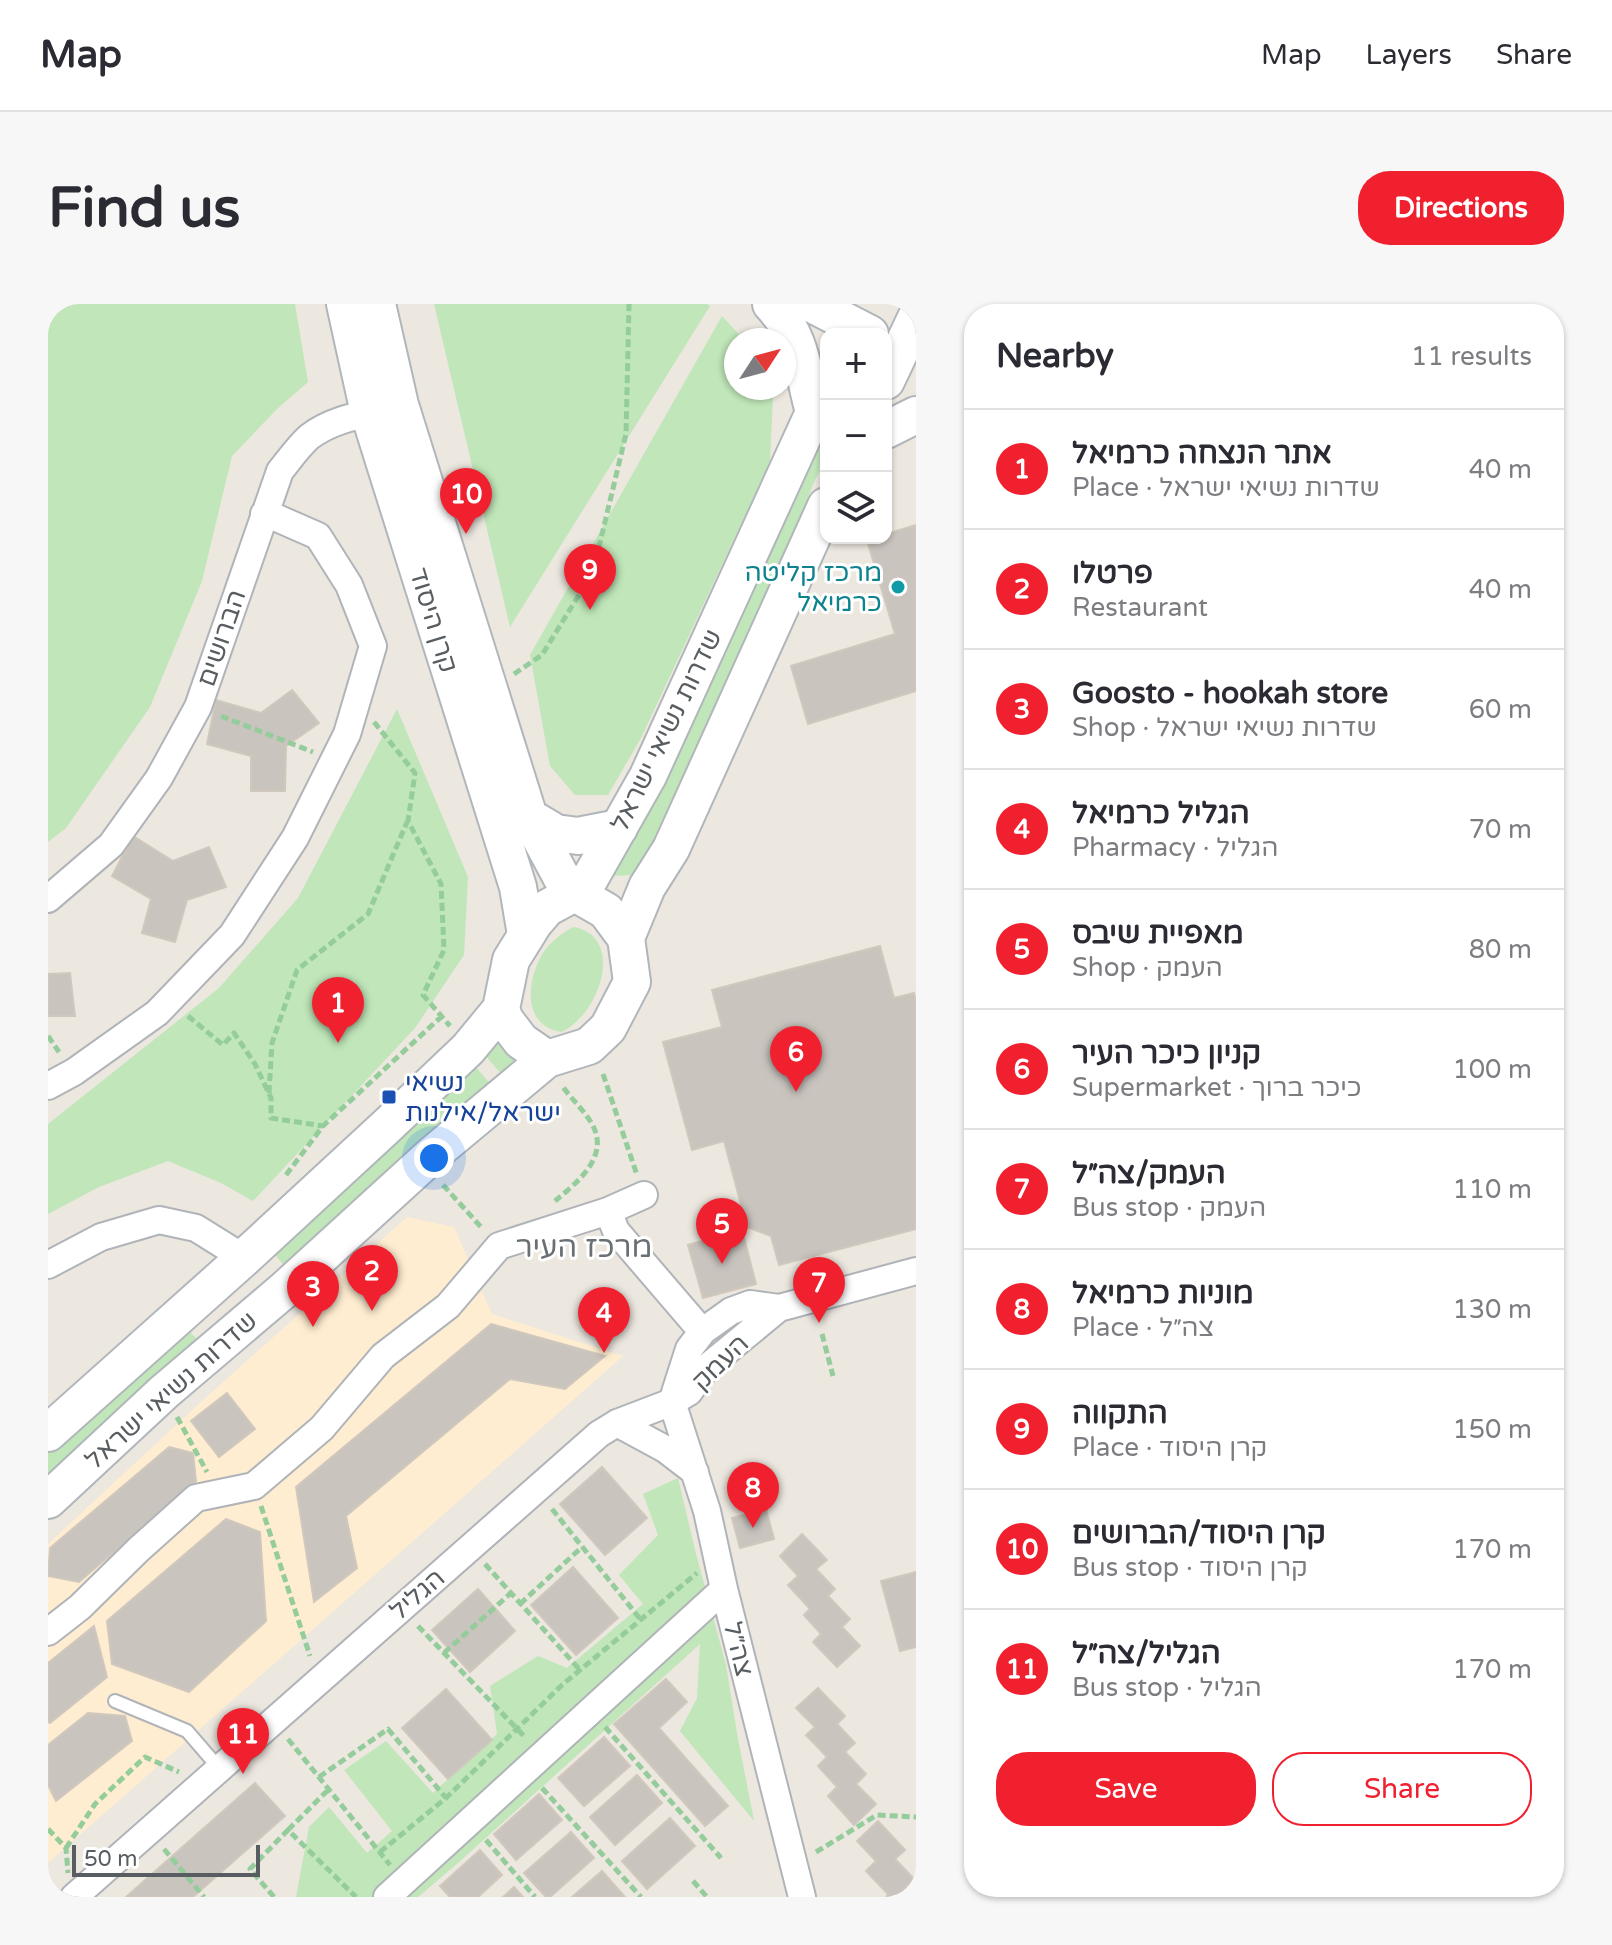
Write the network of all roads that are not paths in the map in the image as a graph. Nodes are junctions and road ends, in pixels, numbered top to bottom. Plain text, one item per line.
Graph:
1 (345, 304) edge
2 (377, 304) edge
3 (771, 304) edge
4 (812, 304) edge
5 (891, 304) edge
6 (916, 317) edge
7 (855, 328) edge
8 (892, 333) edge
9 (820, 399) edge
10 (385, 409) junction
11 (916, 415) edge
12 (892, 427) edge
13 (264, 514) junction
14 (820, 519) edge
15 (529, 817) junction
16 (619, 828) junction
17 (576, 896) junction
18 (48, 899) edge
19 (526, 935) junction
20 (626, 938) junction
21 (501, 1009) junction
22 (555, 1073) junction
23 (48, 1086) edge
24 (644, 1195) road end
25 (608, 1211) junction
26 (244, 1258) junction
27 (48, 1265) edge
28 (916, 1271) edge
29 (694, 1322) dead end
30 (672, 1402) junction
31 (617, 1423) junction
32 (48, 1433) edge
33 (695, 1472) junction
34 (48, 1500) edge
35 (724, 1589) junction
36 (48, 1632) edge
37 (115, 1701) dead end
38 (211, 1776) junction
39 (74, 1897) edge
40 (387, 1897) edge
41 (802, 1897) edge

1 - 10 main road, קרן היסוד
2 - 10 main road, קרן היסוד
3 - 9 main road
4 - 7 main road
5 - 6 main road
6 - 8 main road
9 - 16 main road, שדרות נשיאי ישראל
10 - 13 street, הברושים
10 - 15 main road, קרן היסוד
10 - 19 main road, קרן היסוד
11 - 12 main road
13 - 18 street, הברושים
13 - 23 street
14 - 20 main road, שדרות נשיאי ישראל
15 - 16 main road
15 - 17 main road, קרן היסוד
16 - 17 main road, שדרות נשיאי ישראל
17 - 19 main road
17 - 20 main road
19 - 21 main road
20 - 22 main road
21 - 22 main road
21 - 26 main road, שדרות נשיאי ישראל
22 - 34 main road, שדרות נשיאי ישראל
24 - 25 street
25 - 29 street
25 - 36 street
26 - 27 street
26 - 32 main road, שדרות נשיאי ישראל
28 - 30 street, העמק
30 - 31 street, הגליל
30 - 33 street, צה״ל
31 - 33 street
31 - 38 street, הגליל
33 - 35 street, צה״ל
35 - 40 street
35 - 41 street, צה״ל
37 - 38 lane
38 - 39 street, הגליל

